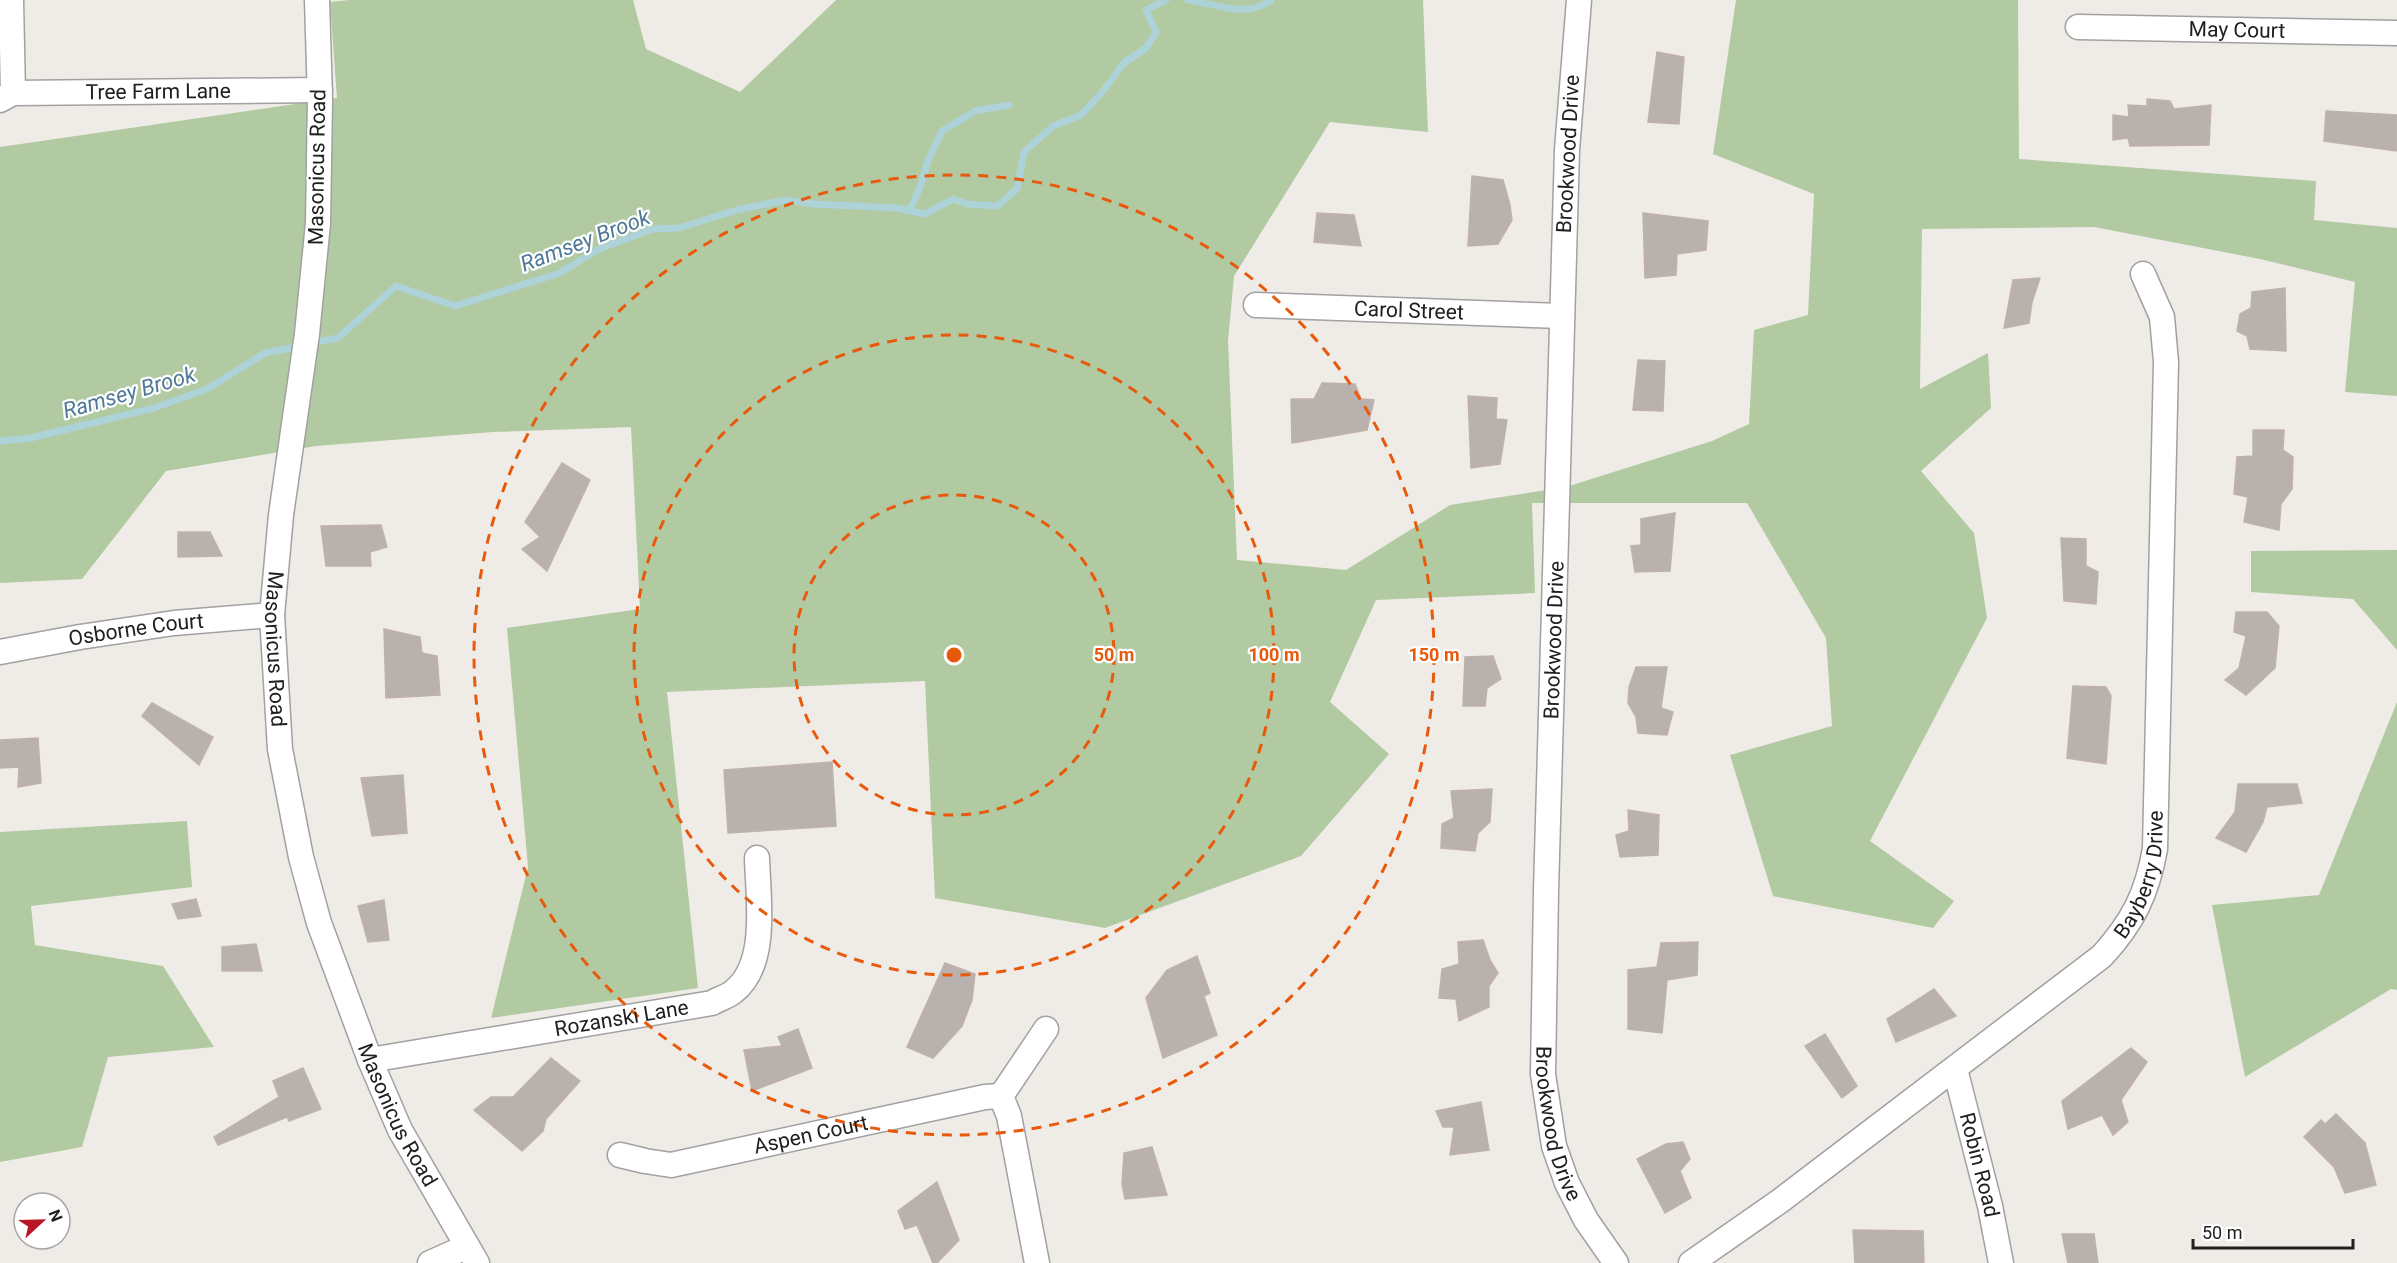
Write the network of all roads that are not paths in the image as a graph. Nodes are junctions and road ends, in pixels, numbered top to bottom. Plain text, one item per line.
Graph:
1 (11, 0) edge
2 (317, 0) edge
3 (1579, 0) edge
4 (2078, 27) dead end
5 (2397, 33) edge
6 (320, 90) junction
7 (7, 97) edge
8 (2143, 274) dead end
9 (1256, 305) dead end
10 (1562, 316) junction
11 (272, 615) junction
12 (0, 652) edge
13 (757, 858) dead end
14 (1046, 1029) dead end
15 (370, 1060) junction
16 (1955, 1069) junction
17 (1000, 1096) junction
18 (620, 1155) dead end
19 (472, 1255) edge
20 (430, 1263) edge
21 (1037, 1263) edge
22 (1616, 1263) edge
23 (1691, 1263) edge
24 (2001, 1263) edge

1 - 7 street
2 - 6 street, Masonicus Road
3 - 10 street, Brookwood Drive
4 - 5 street, May Court
6 - 7 street, Tree Farm Lane
6 - 11 street, Masonicus Road
8 - 16 street, Bayberry Drive
9 - 10 street, Carol Street
10 - 22 street, Brookwood Drive
11 - 12 street, Osborne Court
11 - 15 street, Masonicus Road
13 - 15 street, Rozanski Lane
14 - 17 street
15 - 19 street, Masonicus Road
16 - 23 street, Bayberry Drive
16 - 24 street, Robin Road
17 - 18 street, Aspen Court
17 - 21 street
19 - 20 street

